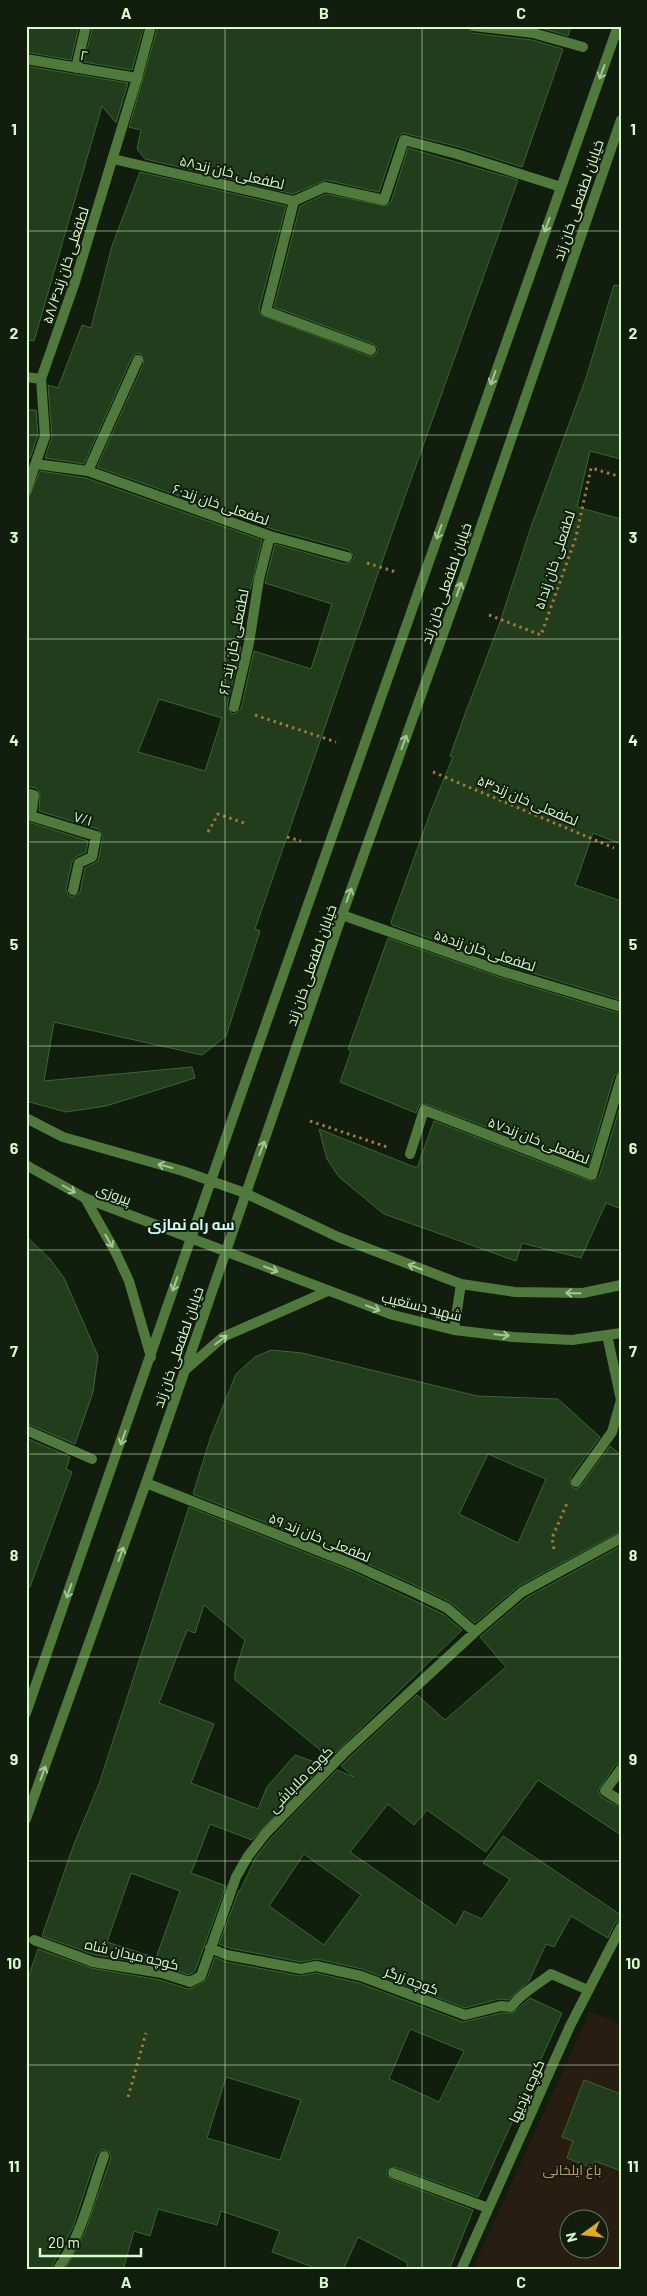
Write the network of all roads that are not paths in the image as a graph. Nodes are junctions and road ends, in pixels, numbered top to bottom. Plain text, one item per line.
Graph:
1 (86, 26) edge
2 (151, 26) edge
3 (473, 26) edge
4 (618, 26) edge
5 (583, 47) dead end
6 (26, 59) edge
7 (76, 68) junction
8 (137, 78) junction
9 (621, 120) edge
10 (113, 159) junction
11 (561, 187) junction
12 (294, 201) junction
13 (371, 350) dead end
14 (138, 360) dead end
15 (26, 377) edge
16 (41, 379) junction
17 (36, 464) junction
18 (88, 472) junction
19 (26, 491) edge
20 (270, 536) junction
21 (348, 557) road end
22 (234, 707) road end
23 (26, 793) edge
24 (73, 890) dead end
25 (342, 915) junction
26 (621, 1007) edge
27 (621, 1078) edge
28 (26, 1118) edge
29 (410, 1154) road end
30 (26, 1165) edge
31 (211, 1181) junction
32 (245, 1193) junction
33 (85, 1198) junction
34 (191, 1238) junction
35 (225, 1251) junction
36 (461, 1284) junction
37 (621, 1285) edge
38 (328, 1291) junction
39 (454, 1330) junction
40 (621, 1333) edge
41 (608, 1335) junction
42 (151, 1357) junction
43 (184, 1371) junction
44 (26, 1430) edge
45 (92, 1459) dead end
46 (576, 1482) road end
47 (146, 1483) junction
48 (621, 1538) edge
49 (475, 1632) junction
50 (26, 1713) edge
51 (621, 1769) edge
52 (621, 1801) edge
53 (26, 1819) edge
54 (621, 1927) edge
55 (34, 1940) dead end
56 (210, 1948) junction
57 (196, 1980) joint
58 (588, 1990) junction
59 (104, 2156) dead end
60 (393, 2173) dead end
61 (488, 2208) junction
62 (57, 2270) edge
63 (461, 2270) edge

1 - 7 street
2 - 8 street, لطفعلی خان زند۵۸/۴
3 - 5 street
4 -> 11 street
6 - 7 street, ۲
7 - 8 street, ۲
8 - 10 street, لطفعلی خان زند۵۸/۴
25 -> 9 street, خیابان لطفعلی خان زند
10 - 12 street, لطفعلی خان زند۵۸
10 - 16 street, لطفعلی خان زند۵۸/۴
11 - 12 street, لطفعلی خان زند۵۸
11 -> 31 street
12 - 13 street
14 - 18 street
15 - 16 street
16 - 17 street
17 - 18 street, لطفعلی خان زند۶۰
17 - 19 street
18 - 20 street, لطفعلی خان زند۶۰
20 - 21 street, لطفعلی خان زند۶۰
20 - 22 street, لطفعلی خان زند ۶۲
23 - 24 street, ۷/۱
25 - 26 street, لطفعلی خان زند۵۵
32 -> 25 street, خیابان لطفعلی خان زند
27 - 29 street, لطفعلی خان زند۵۷
31 -> 28 street
30 -> 33 street, پیروزی
31 - 32 street
31 - 34 street
32 - 35 street, خیابان لطفعلی خان زند
36 -> 32 street
33 - 34 street, پیروزی
33 -> 42 street
34 - 35 street, پیروزی
34 -> 42 street
35 -> 38 street, شهید دستغیب
35 - 43 street, خیابان لطفعلی خان زند
37 -> 36 street
36 - 39 street
38 -> 39 street, شهید دستغیب
43 -> 38 street
39 -> 41 street, شهید دستغیب
40 - 41 street, شهید دستغیب
41 - 46 street
42 -> 50 street
43 - 47 street, خیابان لطفعلی خان زند
44 - 45 street
47 - 49 street, لطفعلی خان زند ۵۹
53 -> 47 street, خیابان لطفعلی خان زند
48 - 49 street, کوچه ملاباشی
49 - 56 street, کوچه ملاباشی
51 - 52 street
54 - 58 street, کوچه یزدیها
55 - 57 street, کوچه میدان شاه
56 - 57 street, کوچه ملاباشی
56 - 58 street, کوچه زرگر
58 - 61 street, کوچه یزدیها
59 - 62 street
60 - 61 street
61 - 63 street, کوچه یزدیها

